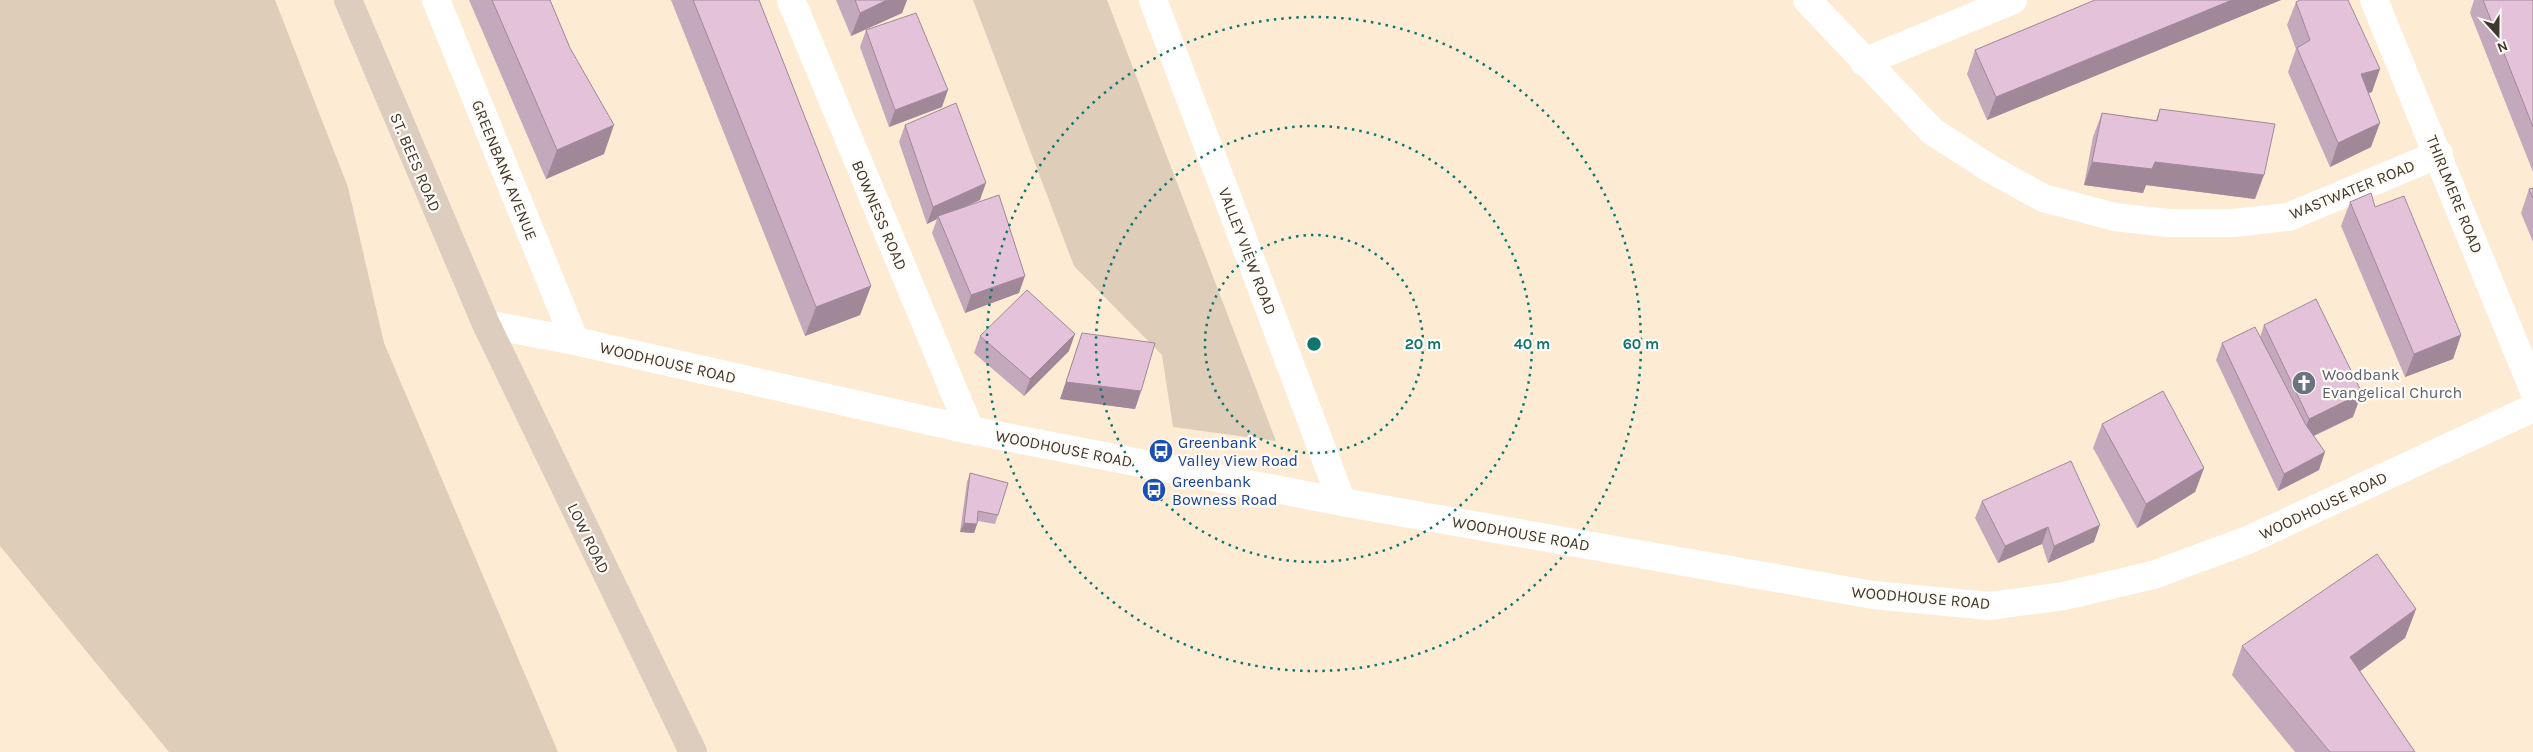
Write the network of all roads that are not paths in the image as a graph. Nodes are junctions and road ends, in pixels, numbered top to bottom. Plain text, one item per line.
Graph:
1 (348, 0) edge
2 (436, 0) edge
3 (791, 0) edge
4 (1153, 0) edge
5 (1807, 0) edge
6 (2013, 0) edge
7 (2374, 0) edge
8 (1864, 62) junction
9 (2439, 154) junction
10 (486, 324) junction
11 (575, 341) junction
12 (2533, 389) edge
13 (2533, 408) edge
14 (970, 430) junction
15 (1342, 502) junction
16 (693, 752) edge

1 - 10 main road, ST. BEES ROAD
2 - 11 street, GREENBANK AVENUE
3 - 14 street, BOWNESS ROAD
4 - 15 street, VALLEY VIEW ROAD
5 - 8 street, WASTWATER ROAD
6 - 8 street
7 - 9 street, THIRLMERE ROAD
8 - 9 street, WASTWATER ROAD
9 - 12 street, THIRLMERE ROAD
10 - 11 street, WOODHOUSE ROAD
10 - 16 main road, LOW ROAD
11 - 14 street, WOODHOUSE ROAD
13 - 15 street, WOODHOUSE ROAD
14 - 15 street, WOODHOUSE ROAD

